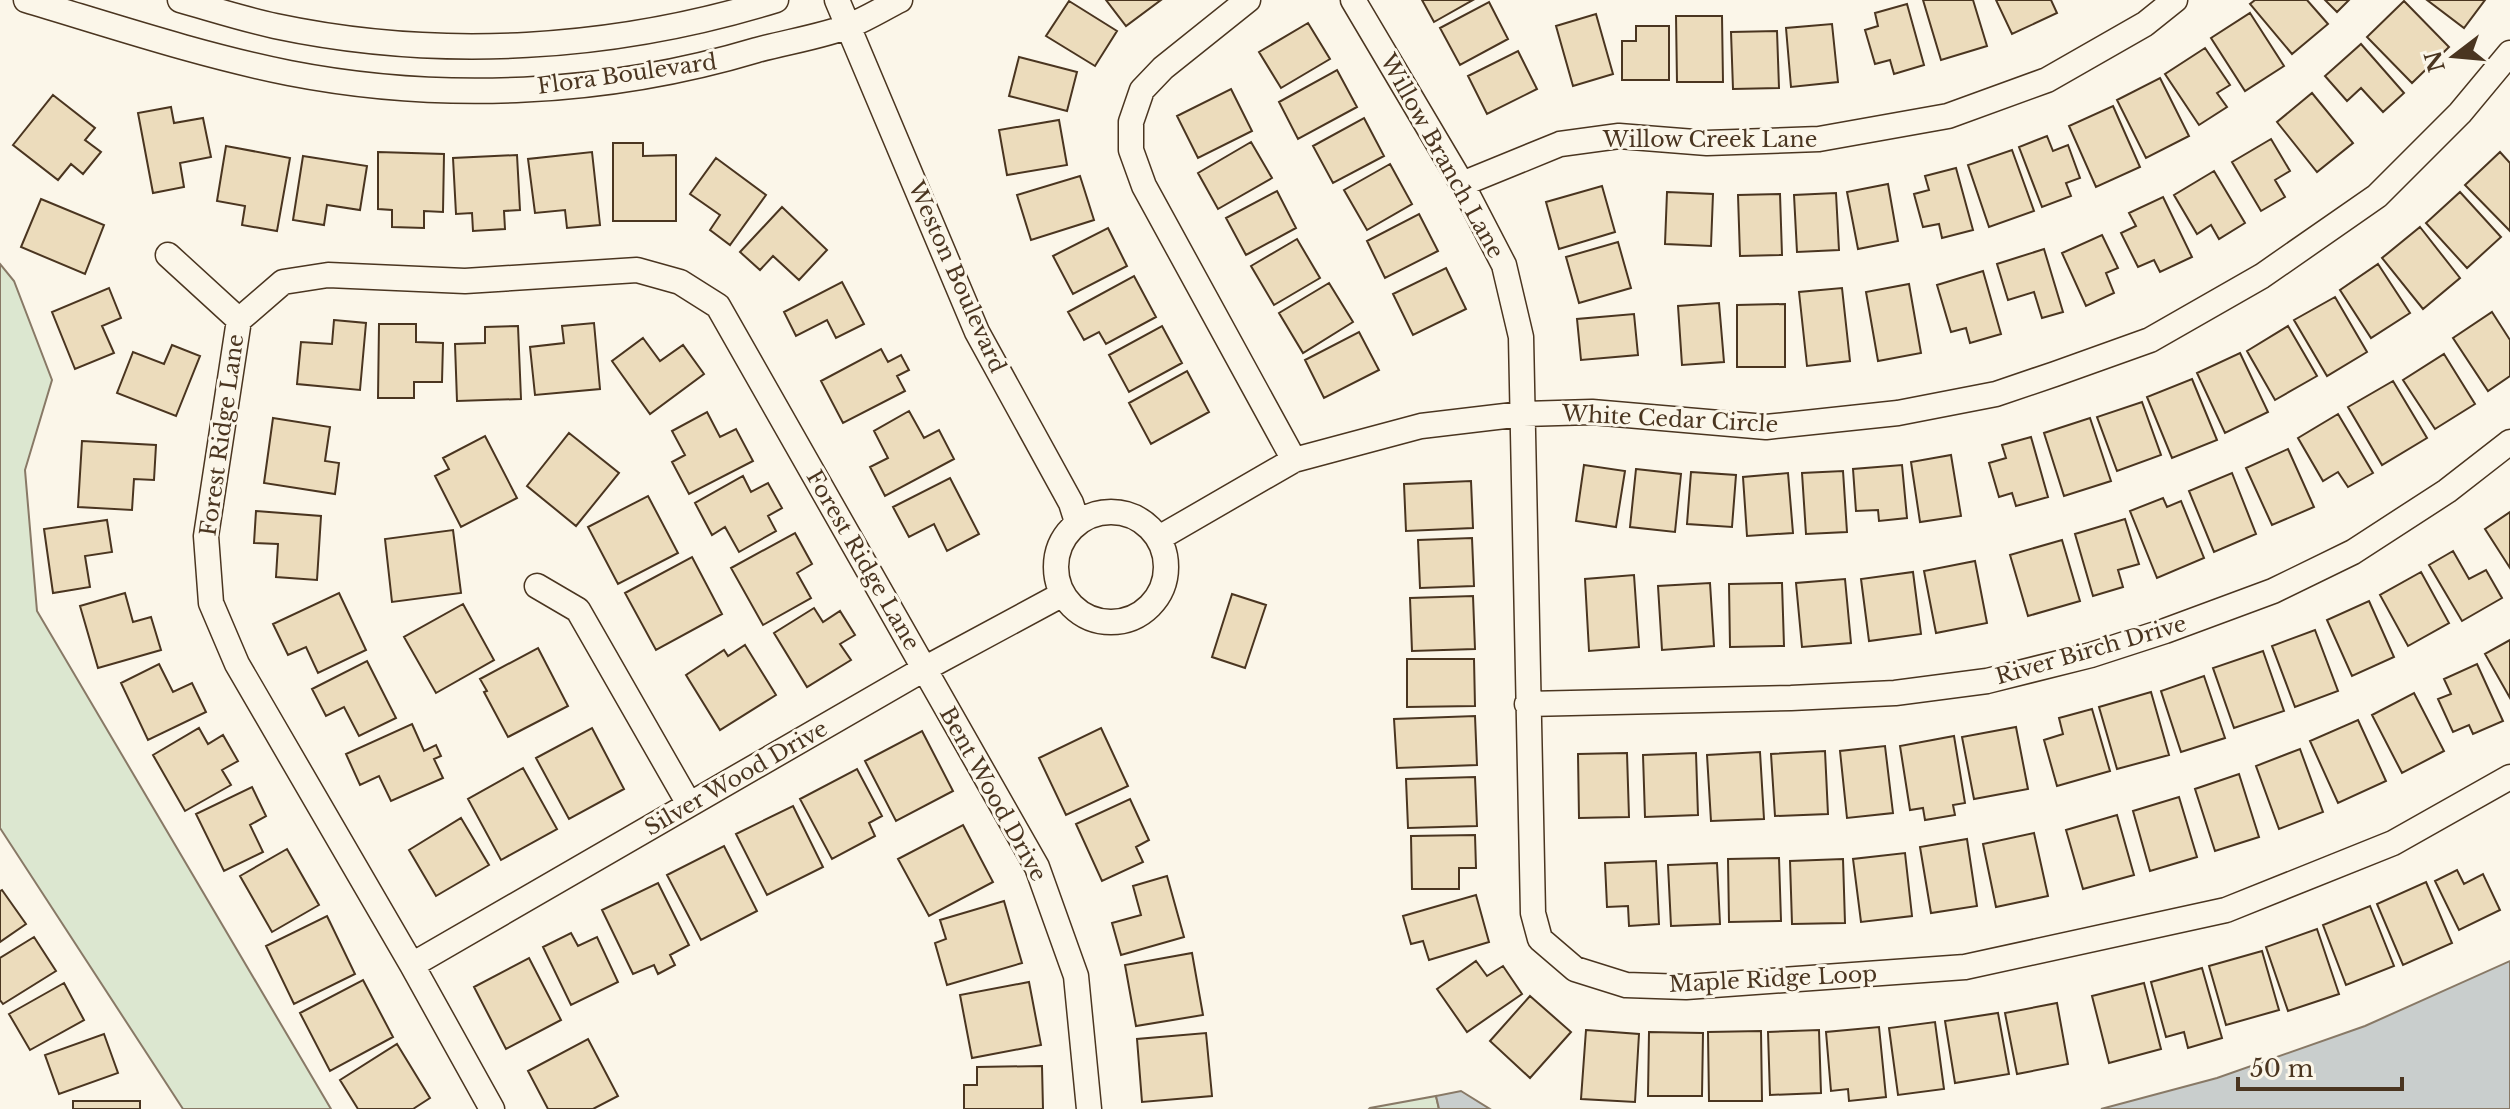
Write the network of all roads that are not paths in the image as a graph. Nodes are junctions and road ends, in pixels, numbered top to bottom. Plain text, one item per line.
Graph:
1 (26, 0) edge
2 (180, 0) edge
3 (776, 0) edge
4 (837, 0) edge
5 (900, 0) edge
6 (1248, 0) edge
7 (1353, 0) edge
8 (2175, 0) edge
9 (60, 5) edge
10 (850, 26) junction
11 (2510, 53) edge
12 (1462, 184) junction
13 (168, 255) dead end
14 (239, 320) junction
15 (1522, 414) junction
16 (2510, 442) edge
17 (1294, 460) junction
18 (1077, 522) junction
19 (1159, 538) junction
20 (537, 586) dead end
21 (1063, 594) junction
22 (924, 669) junction
23 (1527, 704) junction
24 (2510, 777) edge
25 (689, 804) junction
26 (412, 965) junction
27 (492, 1109) edge
28 (1089, 1109) edge

1 - 9 street, Flora Boulevard
2 - 3 street, Flora Boulevard
4 - 10 street
5 - 10 street, Flora Boulevard
6 - 17 street
7 - 12 street, Willow Branch Lane
8 - 12 street, Willow Creek Lane
9 - 10 street, Flora Boulevard
10 - 18 street, Weston Boulevard
11 - 15 street, White Cedar Circle
12 - 15 street, Willow Branch Lane
13 - 14 street
14 - 22 street, Forest Ridge Lane
14 - 26 street, Forest Ridge Lane
15 - 17 street, White Cedar Circle
15 - 23 street, Maple Ridge Loop
16 - 23 street, River Birch Drive
17 - 19 street, White Cedar Circle
18 - 19 street
18 - 21 street
19 - 21 street
20 - 25 street
21 - 22 street, Silver Wood Drive
22 - 25 street, Silver Wood Drive
22 - 28 street, Bent Wood Drive
23 - 24 street, Maple Ridge Loop
25 - 26 street, Silver Wood Drive
26 - 27 street, Forest Ridge Lane

